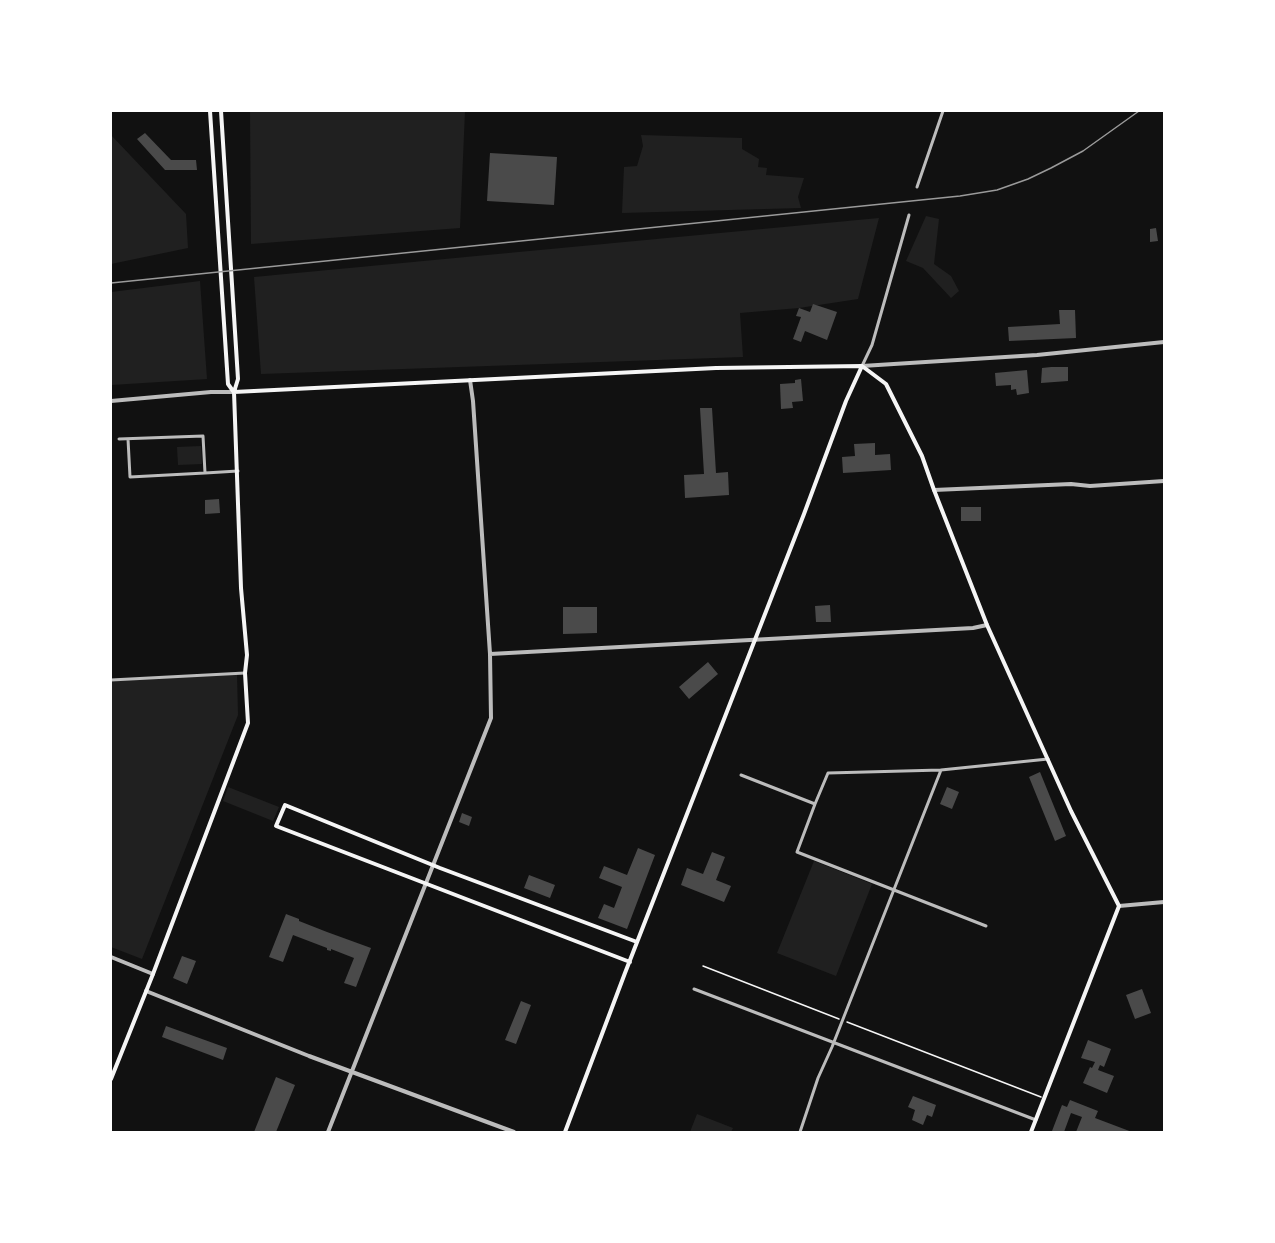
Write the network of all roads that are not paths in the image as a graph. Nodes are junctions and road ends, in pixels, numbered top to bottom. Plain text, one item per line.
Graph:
1 (210, 111) edge
2 (221, 111) edge
3 (944, 111) edge
4 (917, 187) dead end
5 (909, 215) dead end
6 (1164, 342) edge
7 (862, 366) junction
8 (470, 380) junction
9 (234, 392) junction
10 (111, 401) edge
11 (119, 439) dead end
12 (128, 439) junction
13 (238, 471) junction
14 (205, 473) junction
15 (1164, 481) edge
16 (934, 490) junction
17 (987, 625) junction
18 (755, 640) junction
19 (490, 654) junction
20 (245, 672) junction
21 (111, 680) edge
22 (1048, 759) junction
23 (941, 770) junction
24 (741, 774) dead end
25 (815, 804) junction
26 (433, 865) junction
27 (426, 884) junction
28 (893, 890) junction
29 (1164, 902) edge
30 (1119, 906) junction
31 (986, 926) dead end
32 (637, 942) junction
33 (111, 957) edge
34 (630, 962) junction
35 (153, 974) junction
36 (694, 989) dead end
37 (146, 991) junction
38 (834, 1042) junction
39 (352, 1071) junction
40 (111, 1079) edge
41 (1036, 1120) junction
42 (328, 1132) edge
43 (514, 1132) edge
44 (565, 1132) edge
45 (800, 1132) edge
46 (1031, 1132) edge

1 - 9 main road
2 - 9 main road
3 - 4 street
5 - 7 street
6 - 7 street
7 - 8 main road
7 - 16 main road
7 - 18 main road
8 - 9 main road
8 - 19 street
9 - 10 street
9 - 13 main road
11 - 12 street
12 - 14 street
12 - 14 street
13 - 14 street
13 - 20 main road
15 - 16 street
16 - 17 main road
17 - 18 street
17 - 22 main road
18 - 19 street
18 - 32 main road
19 - 26 street
20 - 21 street
20 - 35 main road
22 - 23 street
22 - 30 main road
23 - 25 street
23 - 28 street
24 - 25 street
25 - 28 street
26 - 27 street
26 - 27 main road
26 - 32 main road
27 - 34 main road
27 - 39 street
28 - 31 street
28 - 38 street
29 - 30 street
30 - 41 main road
32 - 34 main road
33 - 35 street
34 - 44 main road
35 - 37 main road
36 - 38 street
37 - 39 street
37 - 40 main road
38 - 41 street
38 - 45 street
39 - 42 street
39 - 43 street
41 - 46 main road

